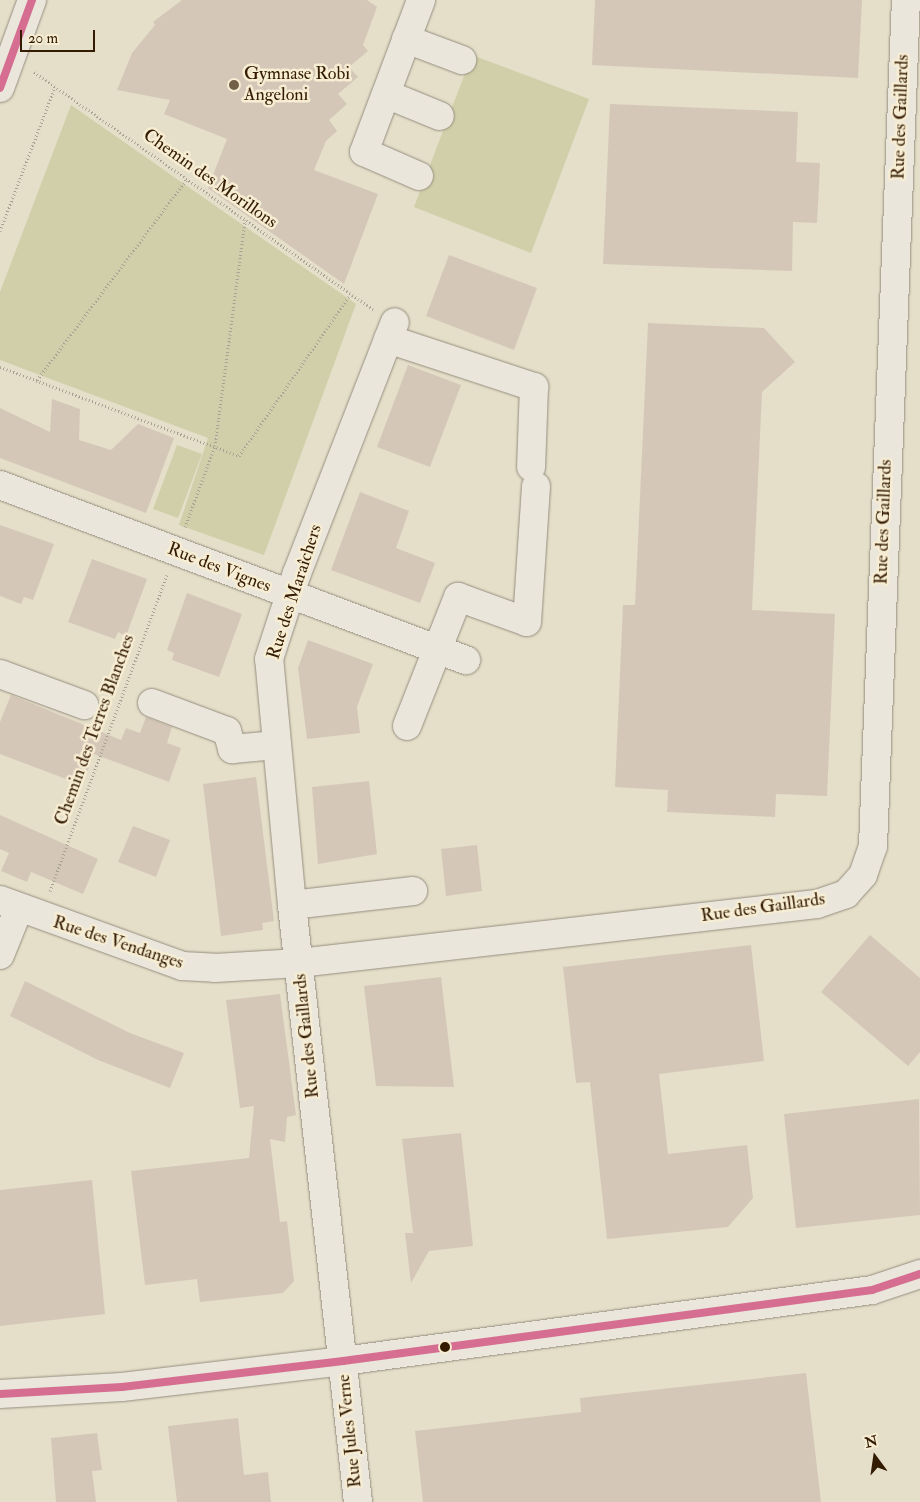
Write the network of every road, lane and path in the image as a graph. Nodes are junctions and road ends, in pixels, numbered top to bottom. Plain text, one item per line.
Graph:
1 (32, 0) edge
2 (421, 0) edge
3 (906, 0) edge
4 (406, 39) junction
5 (6, 51) edge
6 (462, 60) dead end
7 (55, 86) junction
8 (0, 88) edge
9 (386, 94) junction
10 (440, 116) dead end
11 (419, 176) dead end
12 (187, 180) junction
13 (245, 220) junction
14 (0, 230) edge
15 (350, 295) junction
16 (391, 331) junction
17 (0, 367) edge
18 (37, 380) junction
19 (215, 446) junction
20 (0, 485) edge
21 (175, 552) junction
22 (290, 595) junction
23 (436, 648) junction
24 (466, 660) dead end
25 (0, 674) edge
26 (152, 704) dead end
27 (84, 706) dead end
28 (407, 726) dead end
29 (277, 745) junction
30 (413, 891) dead end
31 (292, 906) junction
32 (20, 908) edge
33 (0, 955) edge
34 (299, 963) junction
35 (920, 1274) edge
36 (343, 1361) junction
37 (0, 1394) edge
38 (358, 1502) edge

1 - 5 street
2 - 4 street
3 - 34 street, Rue des Gaillards
4 - 6 street
4 - 9 street
5 - 7 path, Chemin des Morillons
5 - 8 street
7 - 12 path, Chemin des Morillons
7 - 14 path
9 - 10 street
9 - 11 street
12 - 13 path, Chemin des Morillons
12 - 18 path
13 - 15 path, Chemin des Morillons
13 - 19 path, Chemin des Terres Blanches
15 - 16 path, Chemin des Morillons
15 - 19 path
16 - 22 street, Rue des Maraîchers
16 - 23 street
17 - 18 path
18 - 19 path
19 - 21 path, Chemin des Terres Blanches
20 - 21 street, Rue des Vignes
21 - 22 street, Rue des Vignes
21 - 32 path, Chemin des Terres Blanches
22 - 23 street, Rue des Vignes
22 - 29 street, Rue des Maraîchers
23 - 24 street, Rue des Vignes
23 - 28 street
25 - 27 street
26 - 29 street
29 - 31 street, Rue des Maraîchers
30 - 31 street
31 - 34 street, Rue des Maraîchers
32 - 33 street
32 - 34 street, Rue des Vendanges
34 - 36 street, Rue des Gaillards
35 - 36 street
36 - 37 street
36 - 38 street, Rue Jules Verne

